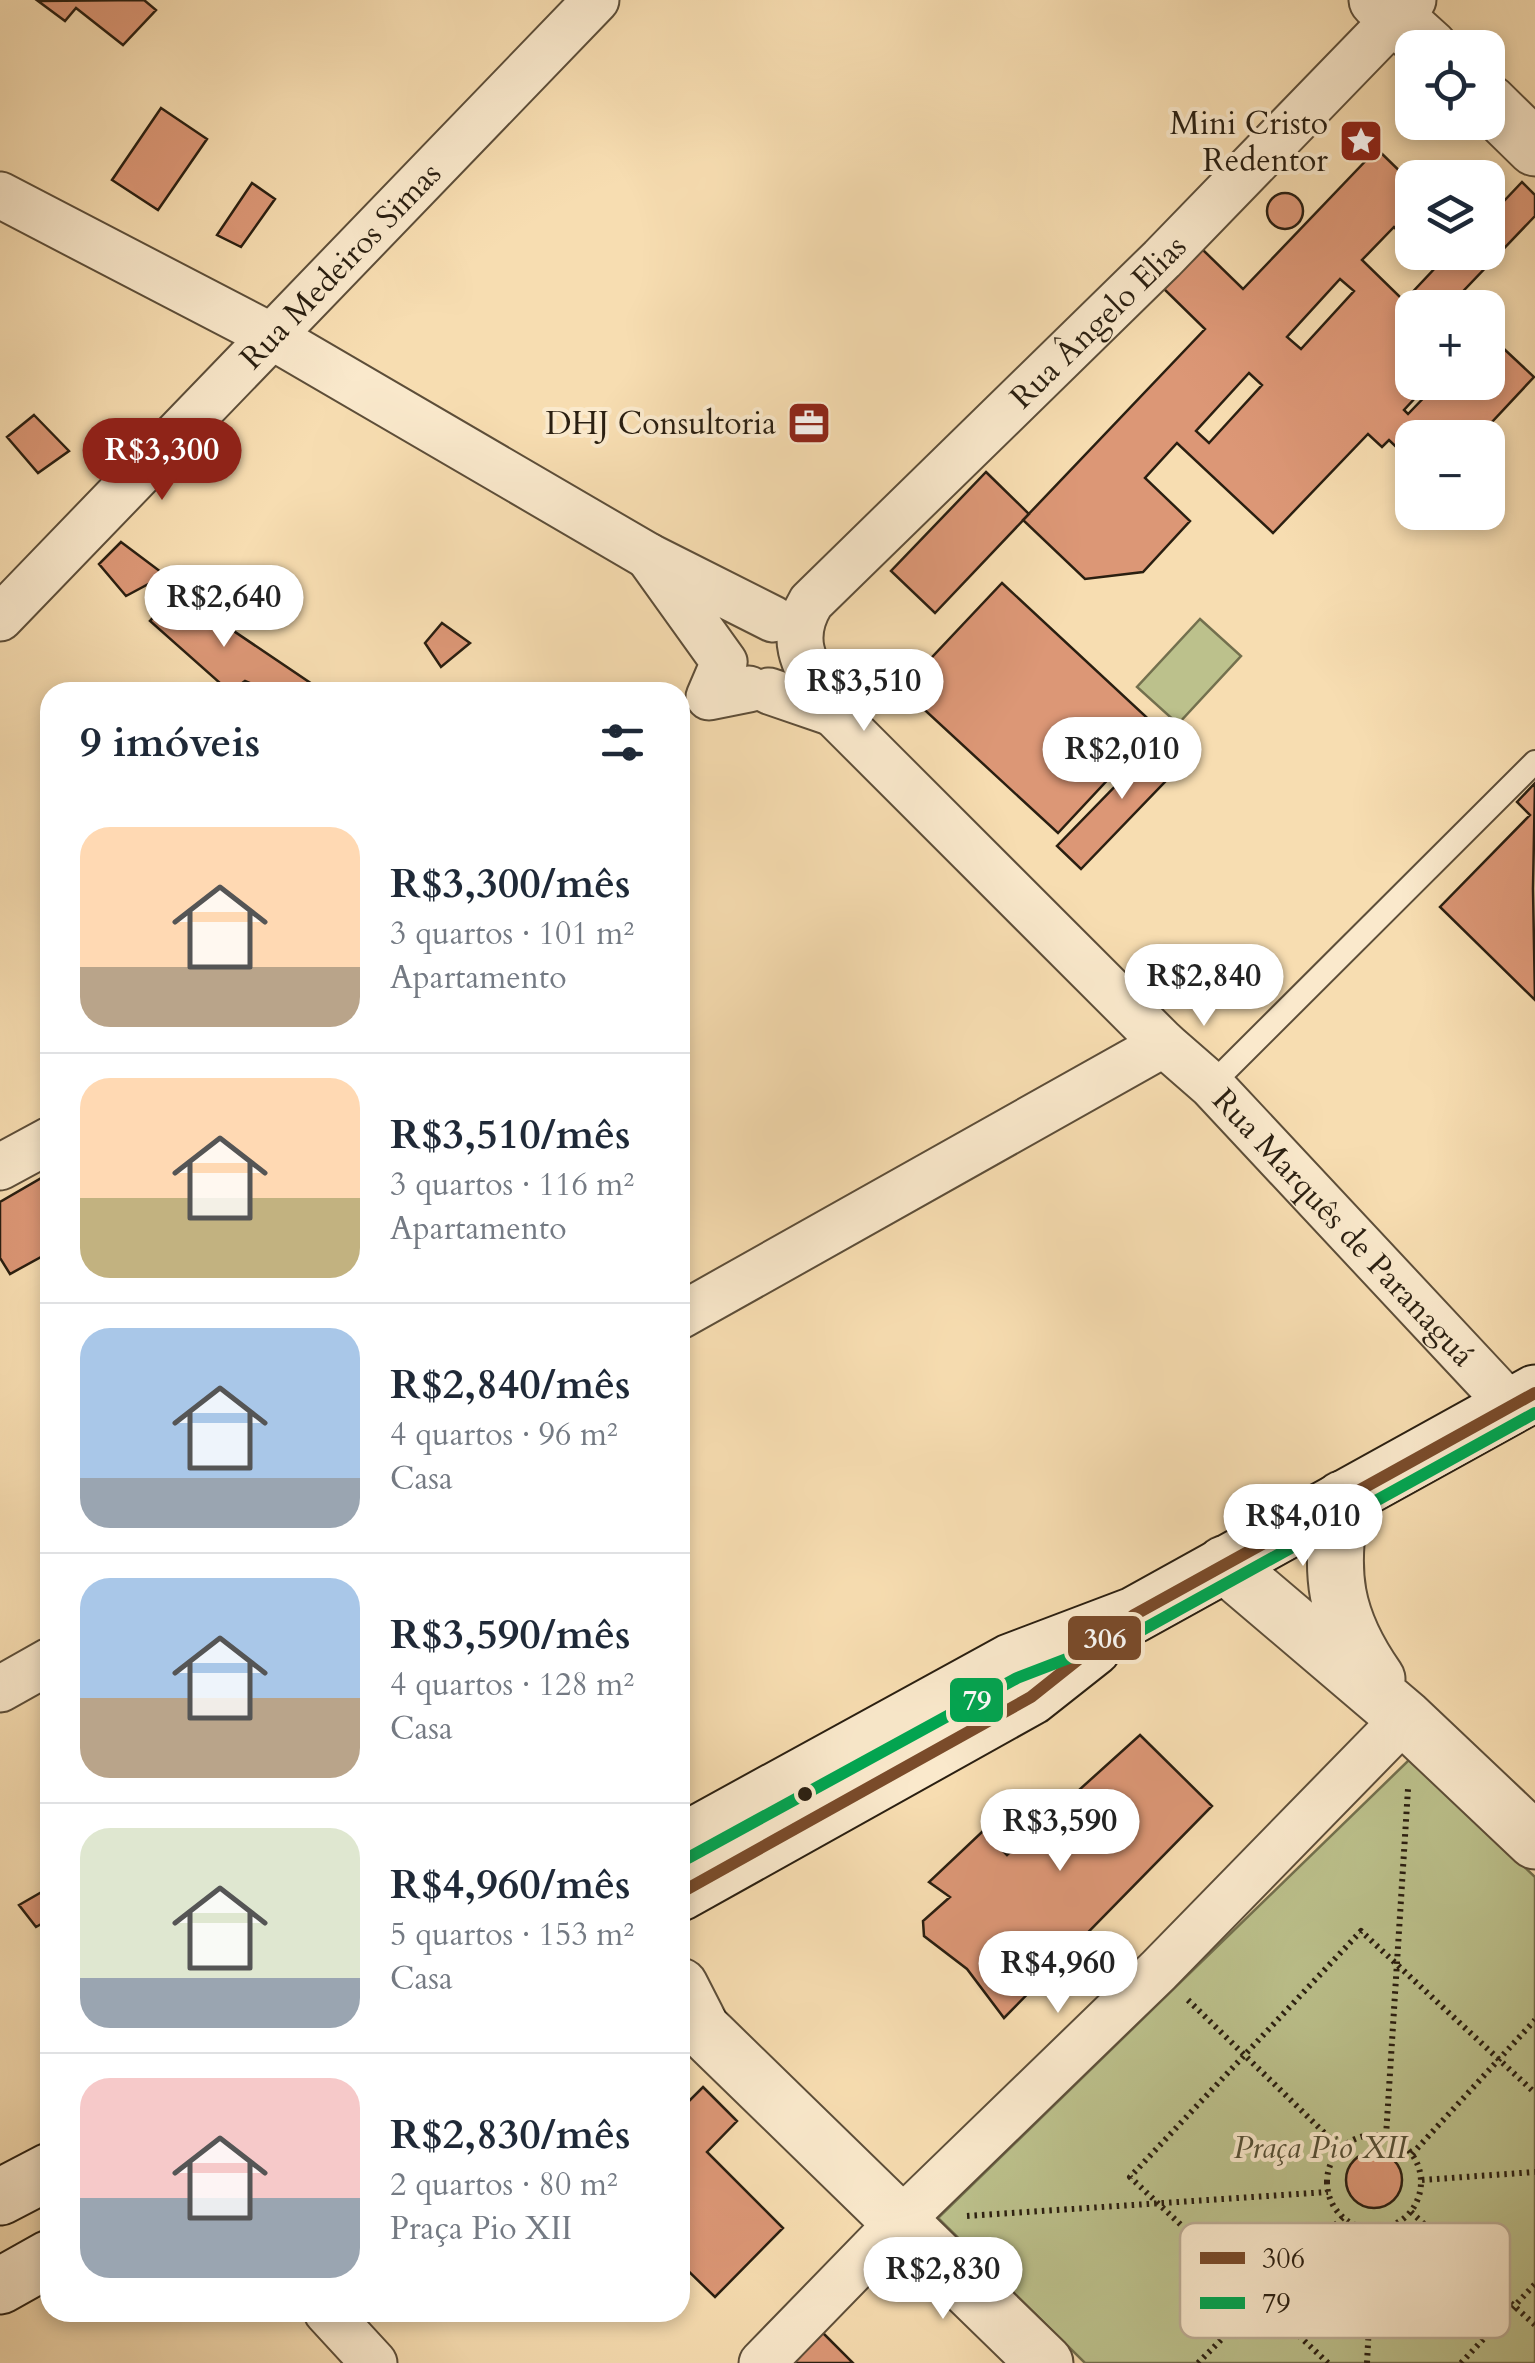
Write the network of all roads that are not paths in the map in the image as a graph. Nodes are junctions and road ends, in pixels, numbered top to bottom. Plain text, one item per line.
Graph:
1 (596, 0) edge
2 (1404, 16) edge
3 (1505, 119) edge
4 (1535, 148) edge
5 (0, 195) edge
6 (271, 336) junction
7 (648, 556) junction
8 (0, 618) edge
9 (786, 633) junction
10 (726, 692) edge
11 (833, 713) junction
12 (1535, 762) edge
13 (1164, 1044) junction
14 (1212, 1086) junction
15 (40, 1145) edge
16 (0, 1167) edge
17 (690, 1310) edge
18 (1523, 1400) edge
19 (1342, 1499) junction
20 (1224, 1564) junction
21 (1134, 1615) junction
22 (40, 1667) edge
23 (980, 1679) junction
24 (0, 1689) edge
25 (1405, 1718) junction
26 (690, 1838) edge
27 (1535, 1841) edge
28 (690, 1863) edge
29 (690, 1887) edge
30 (690, 2011) edge
31 (40, 2176) edge
32 (0, 2196) edge
33 (901, 2220) junction
34 (40, 2264) edge
35 (0, 2286) edge
36 (336, 2322) edge
37 (374, 2363) edge
38 (762, 2363) edge
39 (1045, 2363) edge

1 - 6 street, Rua Medeiros Simas
2 - 9 street, Rua Ângelo Elias
3 - 4 main road
5 - 6 street
6 - 7 street
6 - 8 street, Rua Medeiros Simas
7 - 9 street
7 - 10 street
9 - 10 street
9 - 10 street
9 - 11 street, Rua Marquês de Paranaguá
10 - 11 street, Rua Marquês de Paranaguá
11 - 13 street, Rua Marquês de Paranaguá
12 - 14 lane
13 - 14 street, Rua Marquês de Paranaguá
13 - 17 street
14 - 18 street, Rua Marquês de Paranaguá
15 - 16 street
18 - 19 main road
19 - 20 main road
19 - 25 main road
20 - 21 main road
20 - 25 main road
21 - 23 main road
21 - 29 main road
22 - 24 street
23 - 26 main road
23 - 28 main road
25 - 27 main road
25 - 33 street
30 - 33 main road
31 - 32 main road
33 - 38 street
33 - 39 main road
34 - 35 main road
36 - 37 street

